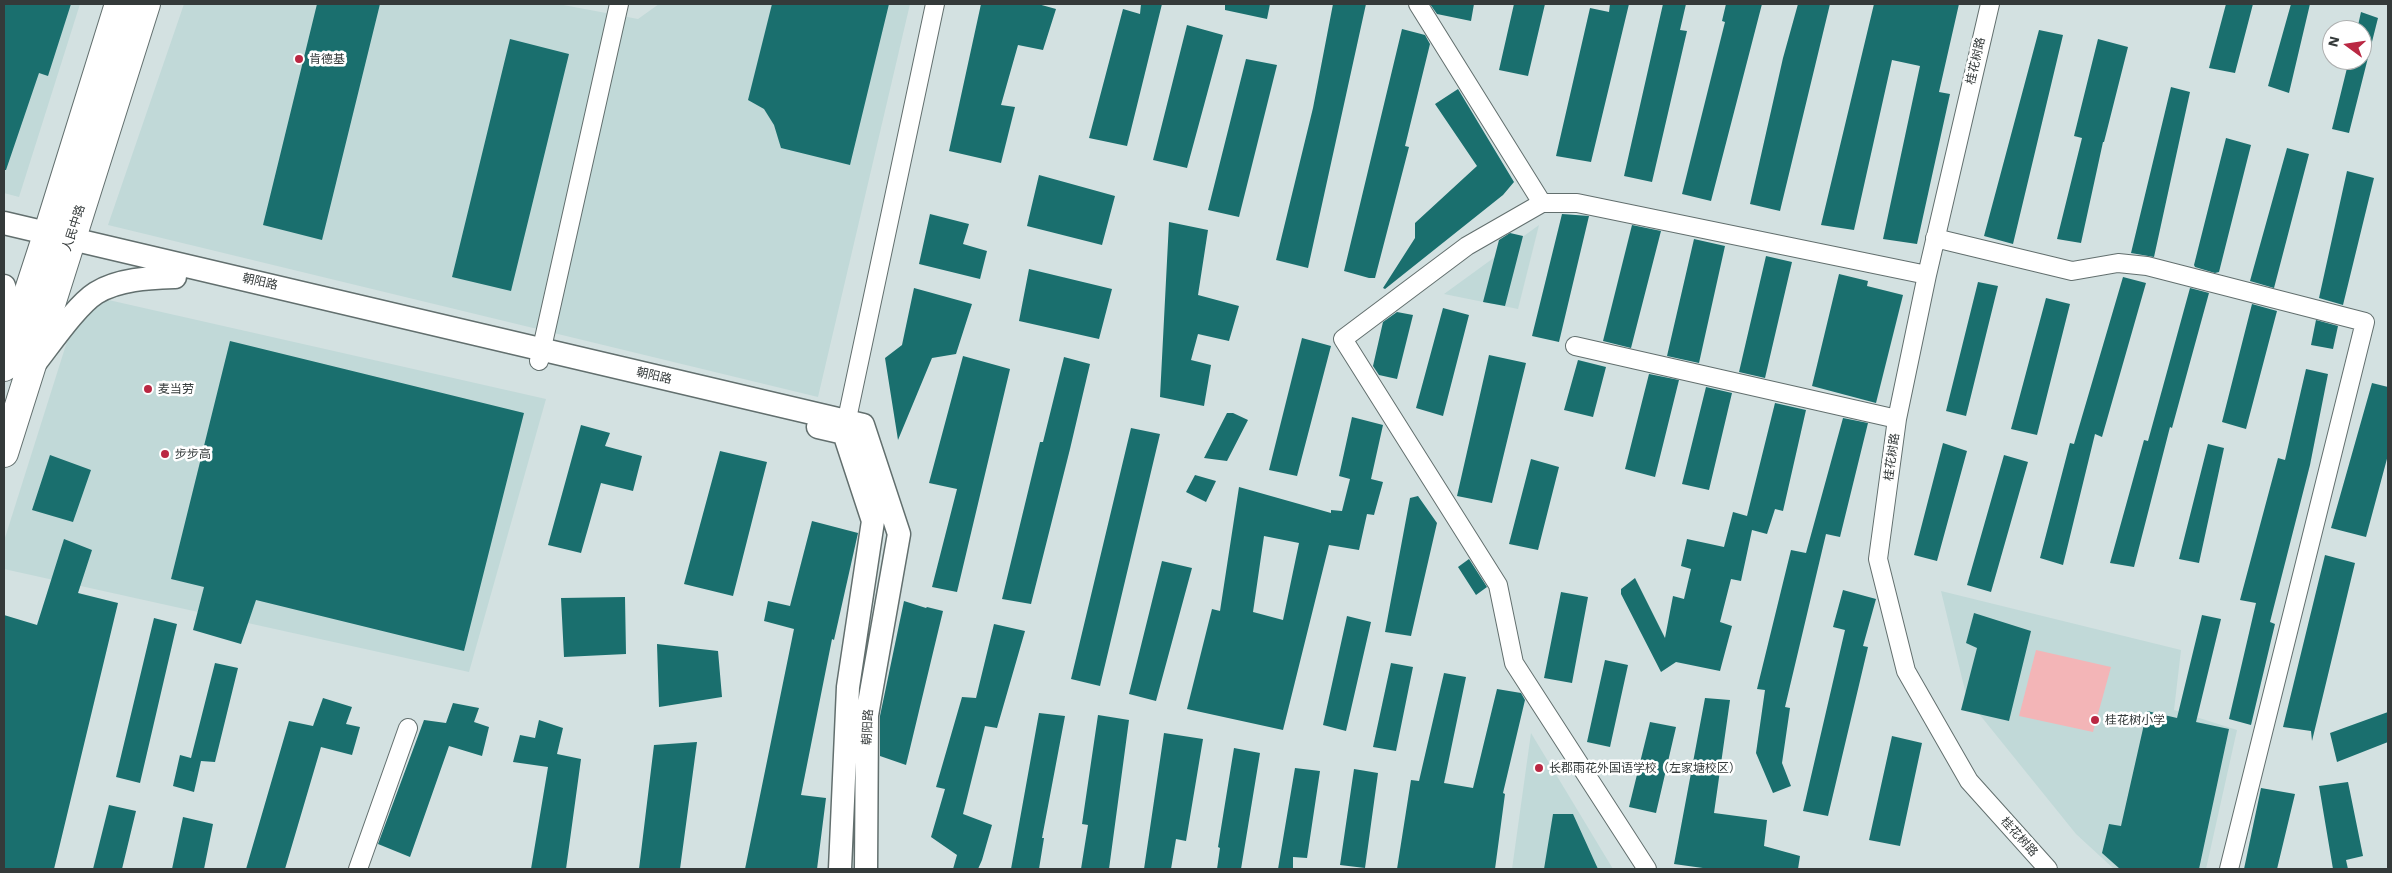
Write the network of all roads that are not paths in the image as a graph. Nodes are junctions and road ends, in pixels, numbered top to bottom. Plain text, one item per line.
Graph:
1 (119, 4) edge
2 (146, 4) edge
3 (620, 4) edge
4 (935, 4) edge
5 (1418, 4) edge
6 (1990, 4) edge
7 (1542, 203) junction
8 (4, 223) edge
9 (4, 236) edge
10 (1936, 238) junction
11 (57, 242) junction
12 (1927, 275) junction
13 (175, 277) junction
14 (4, 286) edge
15 (1575, 346) dead end
16 (540, 355) junction
17 (13, 365) edge
18 (1897, 419) junction
19 (846, 427) junction
20 (4, 453) edge
21 (408, 728) dead end
22 (358, 869) edge
23 (840, 869) edge
24 (866, 869) edge
25 (1647, 869) edge
26 (2048, 869) edge
27 (2229, 869) edge

1 - 11 main road, 人民中路
2 - 11 main road, 人民中路
3 - 16 street
4 - 19 street
5 - 7 street
6 - 10 street, 桂花树路
7 - 12 street
7 - 25 street
8 - 11 street, 朝阳路
9 - 11 street, 朝阳路
10 - 12 street, 桂花树路
10 - 27 street
11 - 13 street, 朝阳路
11 - 16 street, 朝阳路
11 - 17 main road, 人民中路
12 - 18 street, 桂花树路
13 - 16 street, 朝阳路
13 - 17 street
14 - 17 street
15 - 18 street
16 - 19 street, 朝阳路
17 - 20 main road, 人民中路
18 - 26 street, 桂花树路
19 - 23 street, 朝阳路
19 - 24 street, 朝阳路
21 - 22 street

